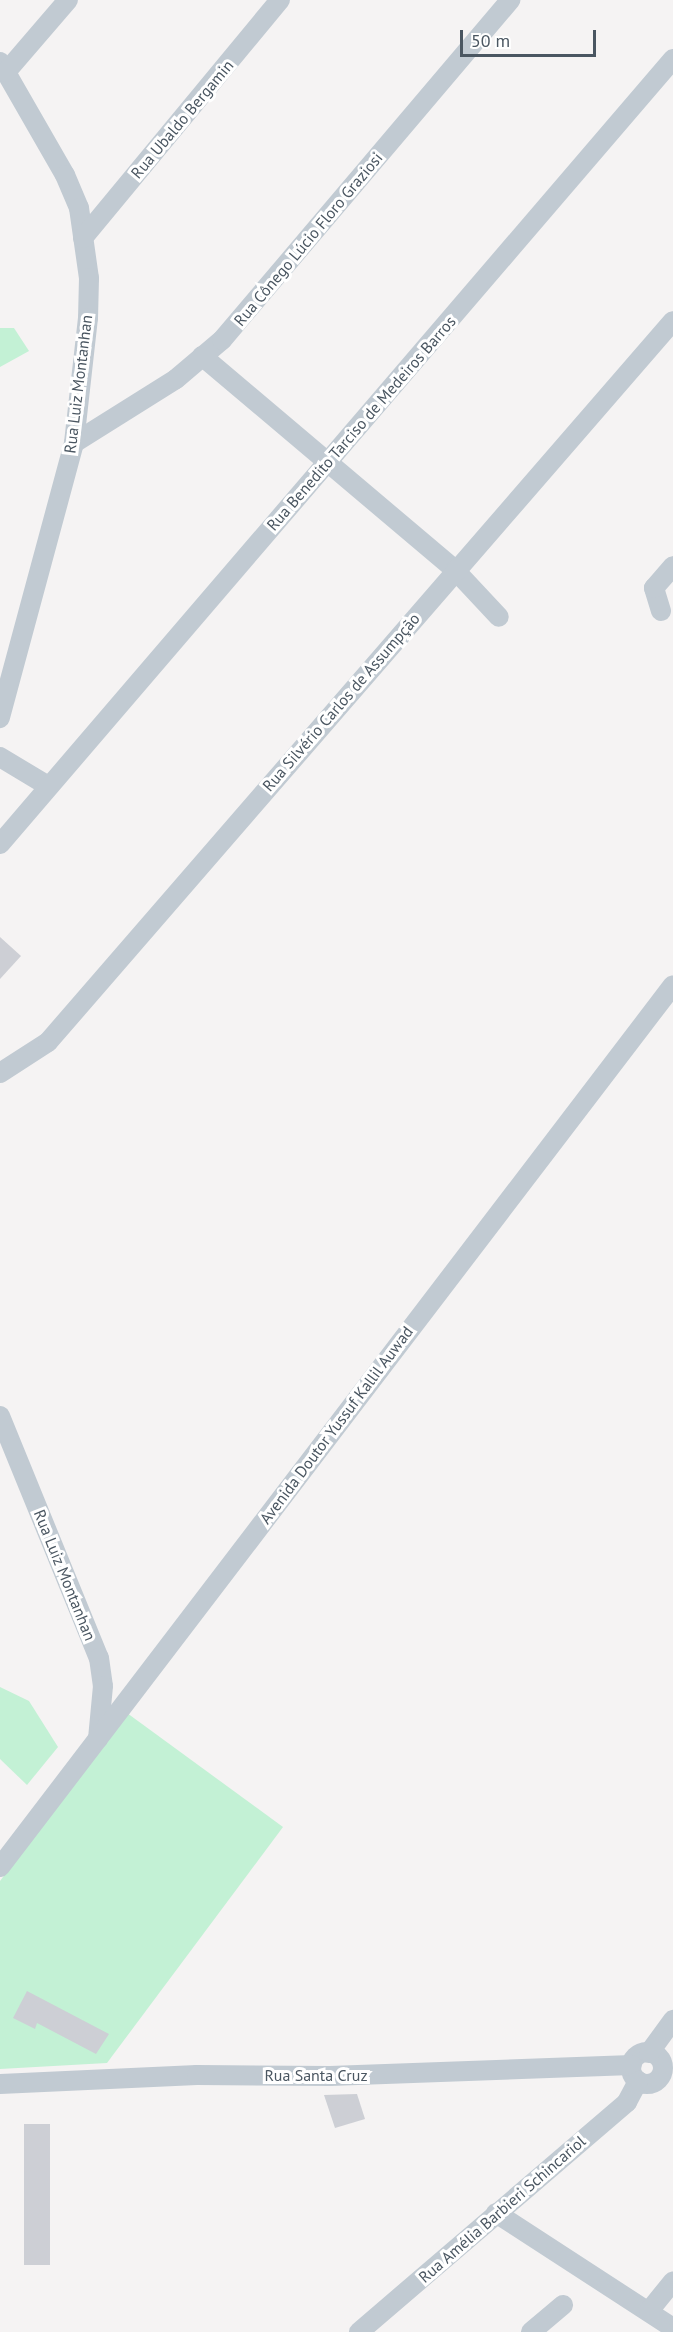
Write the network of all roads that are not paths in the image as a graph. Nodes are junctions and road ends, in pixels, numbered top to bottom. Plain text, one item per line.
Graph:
1 (68, 0) edge
2 (280, 0) edge
3 (510, 0) edge
4 (673, 59) edge
5 (3, 67) edge
6 (83, 238) junction
7 (673, 321) edge
8 (202, 356) junction
9 (74, 443) junction
10 (330, 461) junction
11 (673, 566) edge
12 (455, 570) junction
13 (661, 611) dead end
14 (499, 617) dead end
15 (0, 718) edge
16 (0, 757) edge
17 (48, 786) junction
18 (0, 843) edge
19 (673, 985) edge
20 (0, 1073) edge
21 (0, 1416) edge
22 (98, 1739) junction
23 (0, 1867) edge
24 (673, 2020) edge
25 (662, 2062) edge
26 (635, 2073) junction
27 (0, 2084) edge
28 (496, 2212) junction
29 (673, 2281) edge
30 (563, 2305) dead end
31 (648, 2311) junction
32 (673, 2328) edge
33 (358, 2332) edge
34 (531, 2332) edge

1 - 5 street
2 - 6 street, Rua Ubaldo Bergamin
3 - 8 street, Rua Cônego Lúcio Floro Graziosi
4 - 10 street, Rua Benedito Tarciso de Medeiros Barros
5 - 6 street, Rua Luiz Montanhan
6 - 9 street, Rua Luiz Montanhan
7 - 12 street, Rua Silvério Carlos de Assumpção
8 - 9 street, Rua Cônego Lúcio Floro Graziosi
8 - 10 street
9 - 15 street, Rua Luiz Montanhan
10 - 12 street
10 - 17 street, Rua Benedito Tarciso de Medeiros Barros
11 - 13 street
12 - 14 street
12 - 20 street, Rua Silvério Carlos de Assumpção
16 - 17 street
17 - 18 street, Rua Benedito Tarciso de Medeiros Barros
19 - 22 street, Avenida Doutor Yussuf Kallil Auwad
21 - 22 street, Rua Luiz Montanhan
22 - 23 street, Avenida Doutor Yussuf Kallil Auwad
24 - 25 street
25 - 26 street
25 - 26 street
26 - 27 street, Rua Santa Cruz
26 - 28 street, Rua Amélia Barbieri Schincariol
28 - 31 street
28 - 33 street, Rua Amélia Barbieri Schincariol
29 - 31 street
30 - 34 street
31 - 32 street

